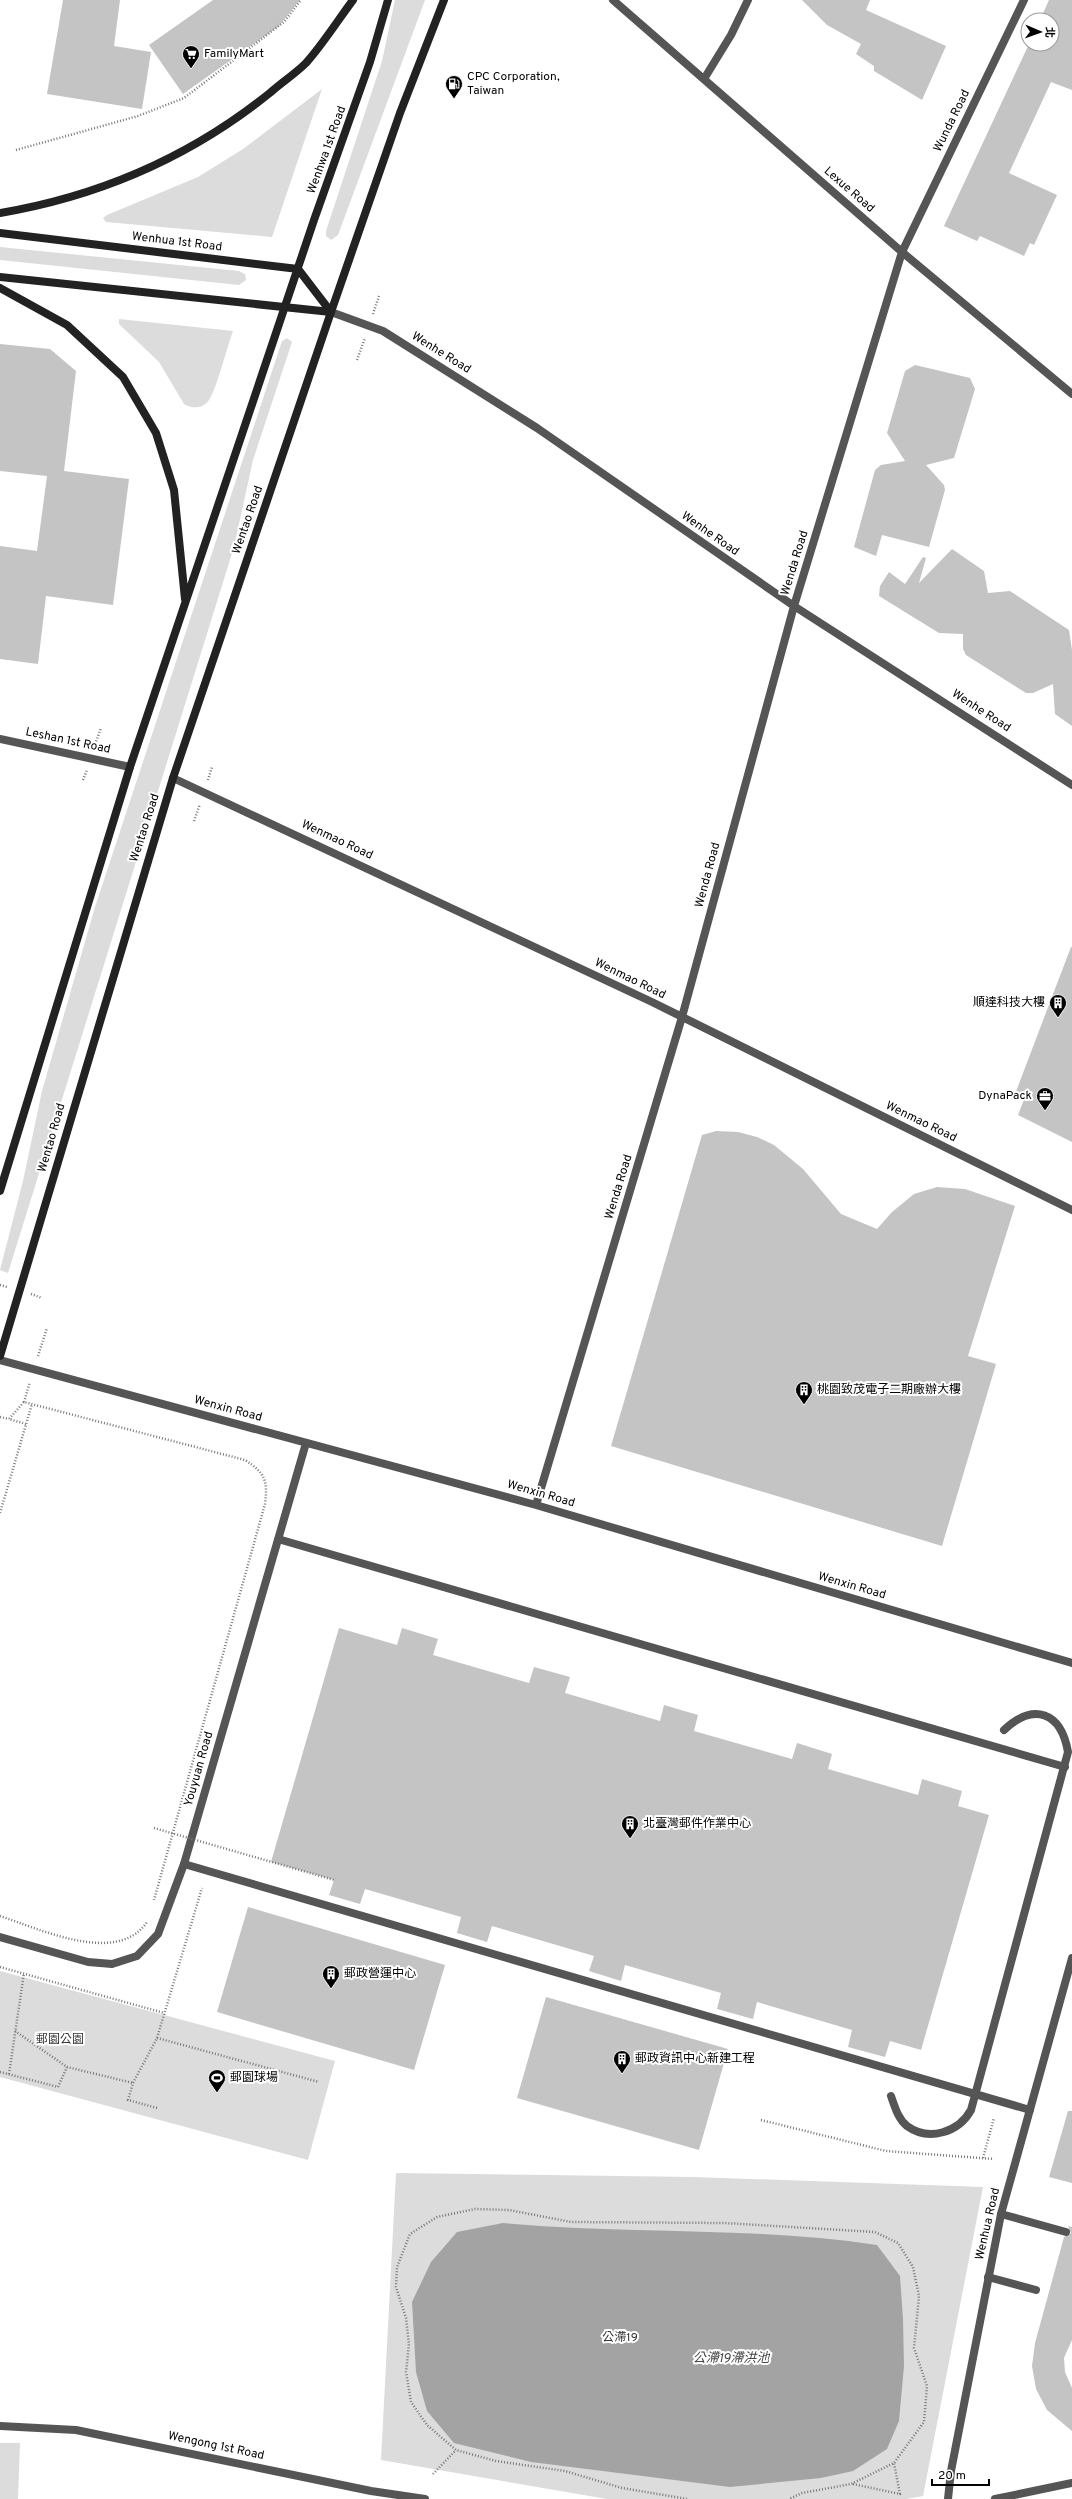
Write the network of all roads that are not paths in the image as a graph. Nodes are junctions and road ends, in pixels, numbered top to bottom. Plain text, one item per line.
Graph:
1 (353, 0) edge
2 (388, 0) edge
3 (444, 0) edge
4 (613, 0) edge
5 (748, 0) edge
6 (1024, 0) edge
7 (704, 79) junction
8 (0, 213) edge
9 (0, 233) edge
10 (902, 252) junction
11 (298, 269) junction
12 (0, 277) edge
13 (0, 288) edge
14 (285, 307) junction
15 (331, 312) junction
16 (1072, 394) edge
17 (185, 602) junction
18 (794, 606) junction
19 (0, 739) edge
20 (130, 767) junction
21 (173, 778) junction
22 (1072, 785) edge
23 (682, 1018) junction
24 (0, 1191) edge
25 (1072, 1210) edge
26 (0, 1356) edge
27 (0, 1360) edge
28 (306, 1443) junction
29 (536, 1505) junction
30 (278, 1539) junction
31 (1072, 1663) edge
32 (1004, 1730) dead end
33 (1065, 1767) junction
34 (184, 1864) junction
35 (0, 1937) edge
36 (1072, 1958) edge
37 (975, 2095) junction
38 (891, 2096) dead end
39 (1030, 2110) junction
40 (1001, 2214) junction
41 (1066, 2232) dead end
42 (988, 2277) junction
43 (1036, 2290) dead end
44 (0, 2426) edge
45 (1072, 2483) edge
46 (425, 2499) edge
47 (948, 2499) edge
48 (995, 2499) edge

1 - 8 street
2 - 11 street, Wenhwa 1st Road
3 - 15 street
4 - 7 street, Lexue Road
5 - 7 street
6 - 10 street, Wunda Road
7 - 10 street, Lexue Road
9 - 11 street, Wenhua 1st Road
10 - 16 street, Lexue Road
10 - 18 street, Wenda Road
11 - 14 street, Wenhwa 1st Road
11 - 15 street
12 - 14 street
13 - 17 street
14 - 15 street
14 - 17 street
15 - 18 street, Wenhe Road
15 - 21 street, Wentao Road
17 - 20 street
18 - 22 street, Wenhe Road
18 - 23 street, Wenda Road
19 - 20 street, Leshan 1st Road
20 - 24 street
21 - 23 street, Wenmao Road
21 - 26 street, Wentao Road
23 - 25 street, Wenmao Road
23 - 29 street, Wenda Road
27 - 28 street, Wenxin Road
28 - 29 street, Wenxin Road
28 - 30 street, Youyuan Road
29 - 31 street, Wenxin Road
30 - 33 street
30 - 34 street, Youyuan Road
32 - 33 street
33 - 37 street
34 - 35 street, Youyuan Road
34 - 37 street
36 - 39 street, Wenhua Road
37 - 38 street
37 - 39 street
39 - 40 street, Wenhua Road
40 - 41 street
40 - 42 street, Wenhua Road
42 - 43 street
42 - 47 street, Wenhua Road
44 - 46 street, Wengong 1st Road
45 - 48 street

